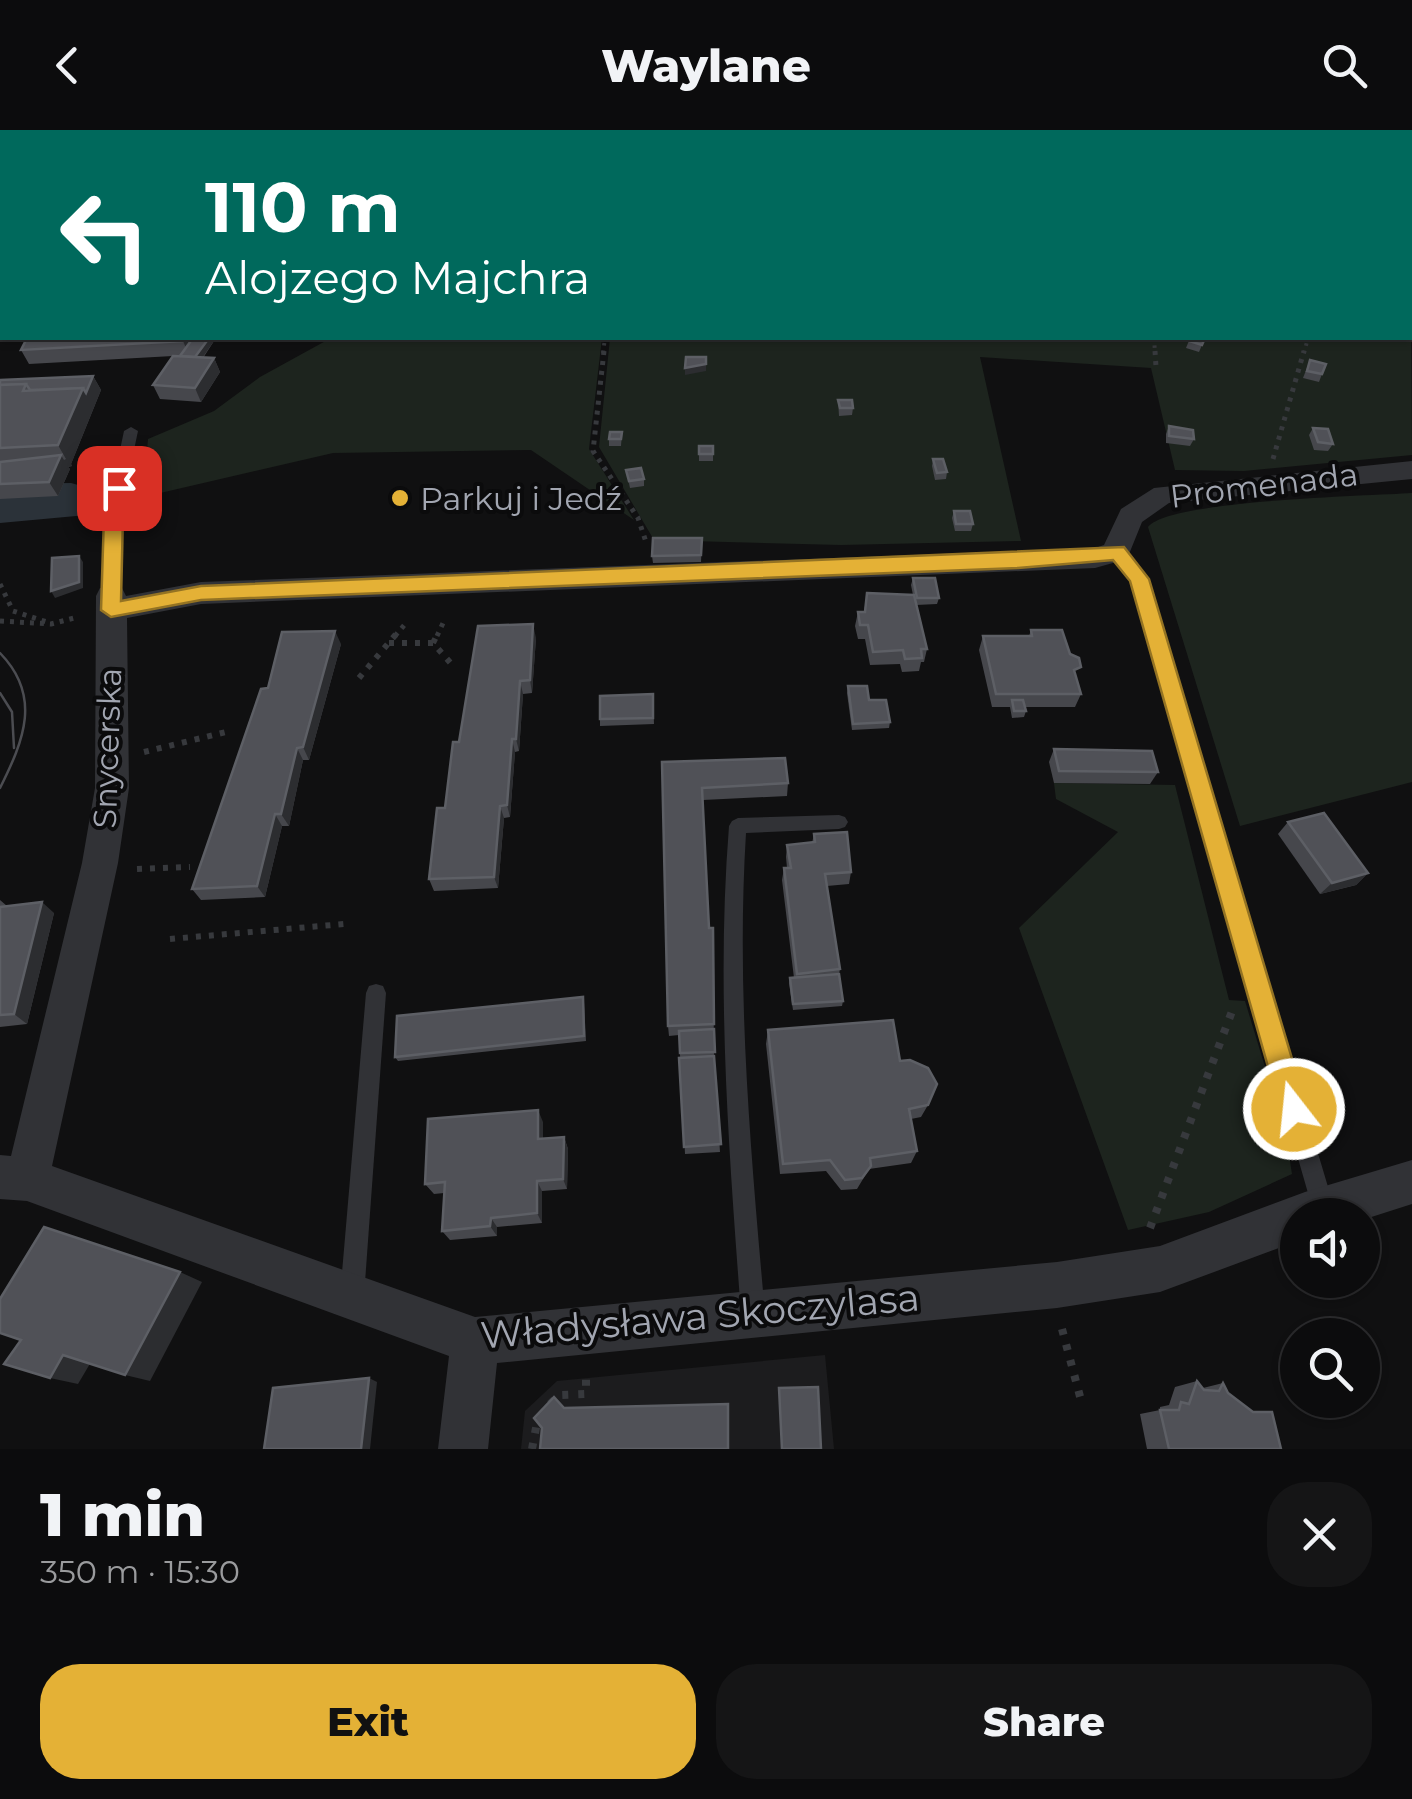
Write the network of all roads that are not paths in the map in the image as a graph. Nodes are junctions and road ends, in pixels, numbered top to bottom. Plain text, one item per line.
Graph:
1 (132, 431) dead end
2 (1412, 470) edge
3 (1117, 552) junction
4 (111, 603) junction
5 (840, 822) dead end
6 (376, 993) dead end
7 (14, 1178) edge
8 (1412, 1182) edge
9 (1304, 1198) edge
10 (1358, 1198) edge
11 (1280, 1224) edge
12 (352, 1296) junction
13 (753, 1314) junction
14 (475, 1341) junction
15 (463, 1449) edge

1 - 4 lane, Snycerska
2 - 3 street, Promenada
3 - 4 street
3 - 9 lane
4 - 7 street, Snycerska
5 - 13 lane
6 - 12 lane
7 - 12 street, Władysława Skoczylasa
8 - 10 street, Władysława Skoczylasa
11 - 13 street, Władysława Skoczylasa
12 - 14 street, Władysława Skoczylasa
13 - 14 street, Władysława Skoczylasa
14 - 15 street

